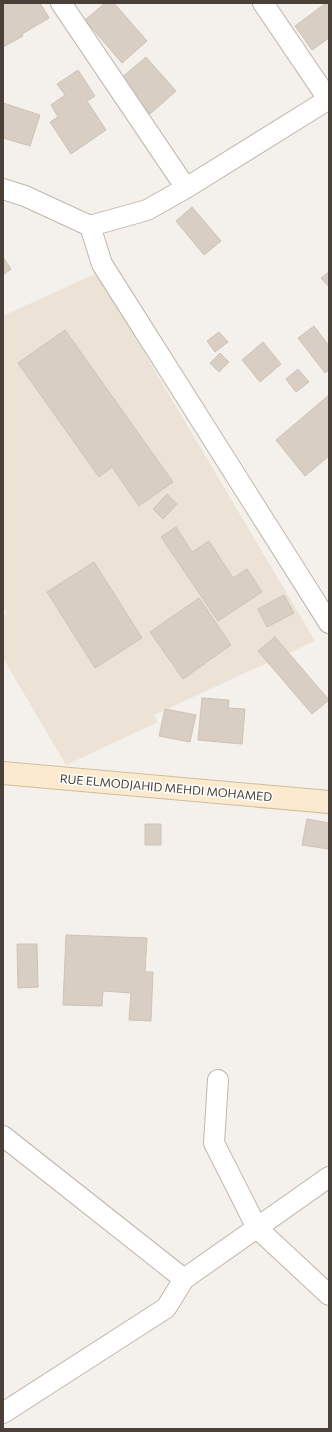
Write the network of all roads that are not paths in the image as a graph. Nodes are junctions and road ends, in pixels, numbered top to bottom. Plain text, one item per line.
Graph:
1 (61, 3) edge
2 (263, 3) edge
3 (329, 99) edge
4 (186, 188) junction
5 (3, 189) edge
6 (90, 226) junction
7 (329, 623) edge
8 (3, 773) edge
9 (329, 802) edge
10 (218, 1080) dead end
11 (3, 1136) edge
12 (329, 1177) edge
13 (257, 1228) junction
14 (184, 1280) junction
15 (329, 1295) edge
16 (3, 1413) edge

1 - 4 street
2 - 3 street
3 - 4 street
4 - 6 street
5 - 6 street
6 - 7 street
8 - 9 main road, RUE ELMODJAHID MEHDI MOHAMED
10 - 13 street
11 - 14 street
12 - 13 street
13 - 14 street
13 - 15 street
14 - 16 street

